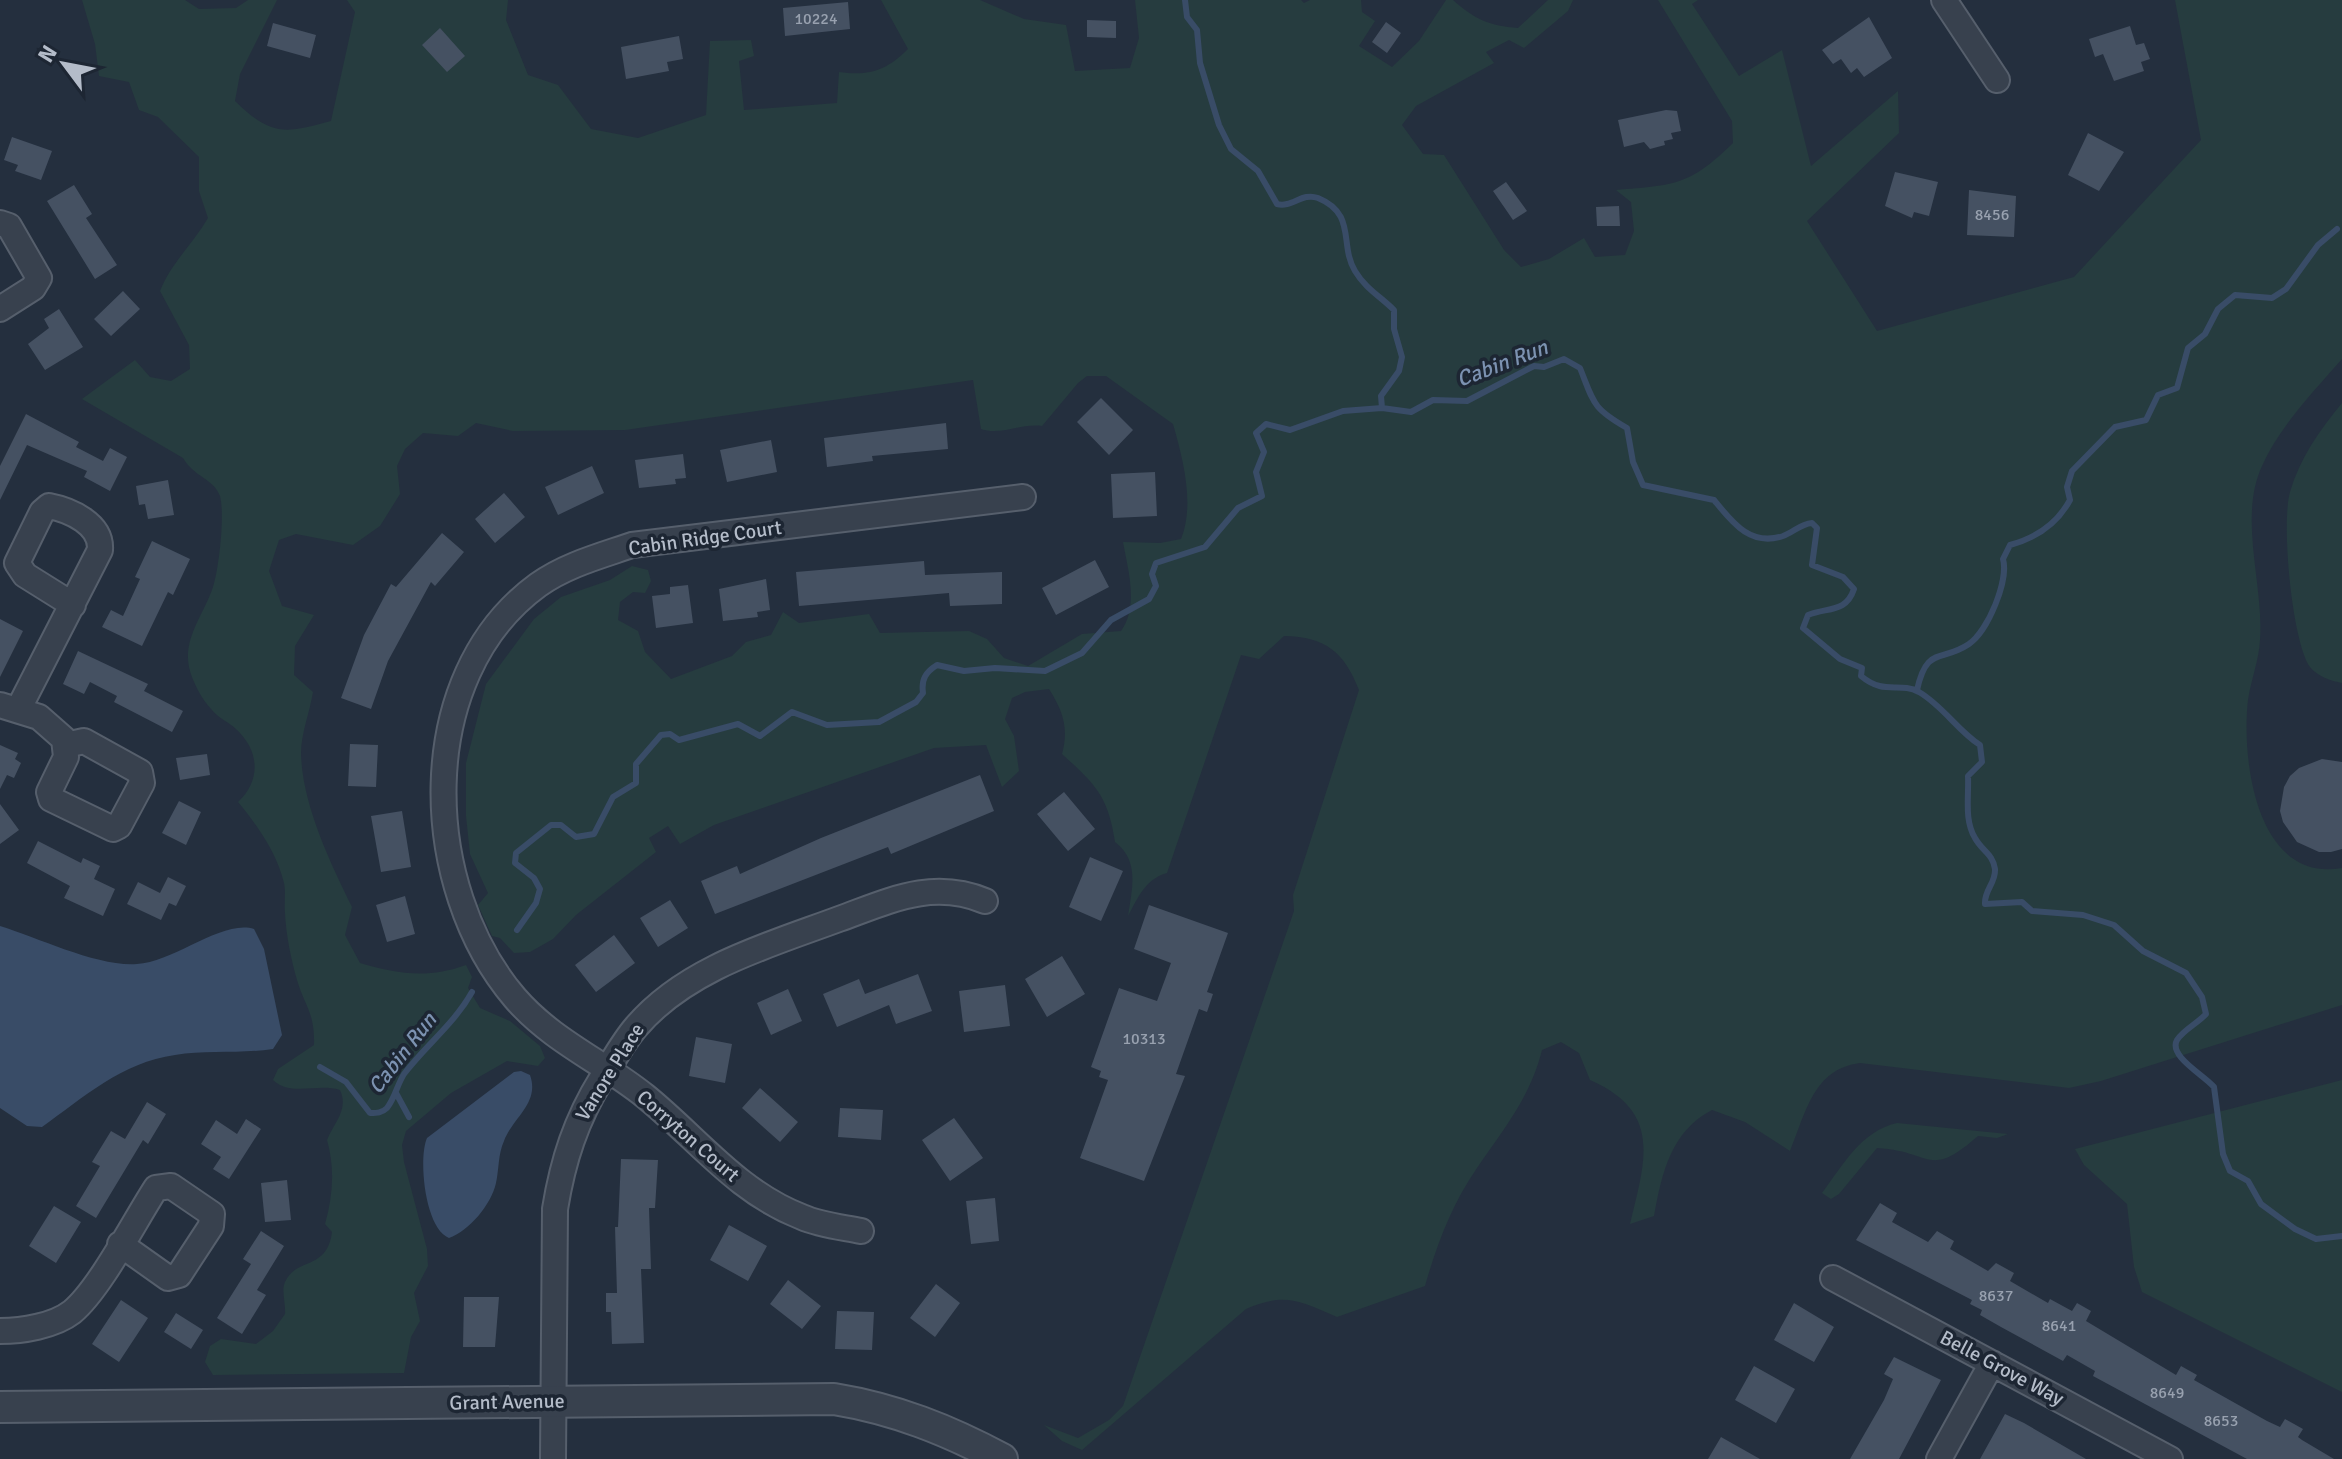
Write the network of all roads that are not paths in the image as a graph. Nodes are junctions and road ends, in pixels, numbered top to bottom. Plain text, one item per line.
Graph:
1 (1944, 0) edge
2 (1997, 80) dead end
3 (0, 223) edge
4 (0, 309) edge
5 (1023, 497) dead end
6 (73, 605) dead end
7 (9, 707) edge
8 (66, 745) dead end
9 (985, 901) dead end
10 (607, 1070) junction
11 (861, 1231) dead end
12 (120, 1244) dead end
13 (1833, 1278) dead end
14 (0, 1331) edge
15 (1992, 1363) junction
16 (554, 1401) junction
17 (0, 1407) edge
18 (553, 1459) edge
19 (1002, 1459) edge
20 (1939, 1459) edge
21 (2170, 1459) edge

1 - 2 street
3 - 4 street
5 - 10 street, Cabin Ridge Court
6 - 7 street
7 - 8 street
9 - 10 street, Vanore Place
10 - 11 street, Corryton Court
10 - 16 street, Vanore Place
12 - 14 street
13 - 15 street, Belle Grove Way
15 - 20 street
15 - 21 street, Belle Grove Way
16 - 17 street, Grant Avenue
16 - 18 street, Vanore Place
16 - 19 street, Grant Avenue

